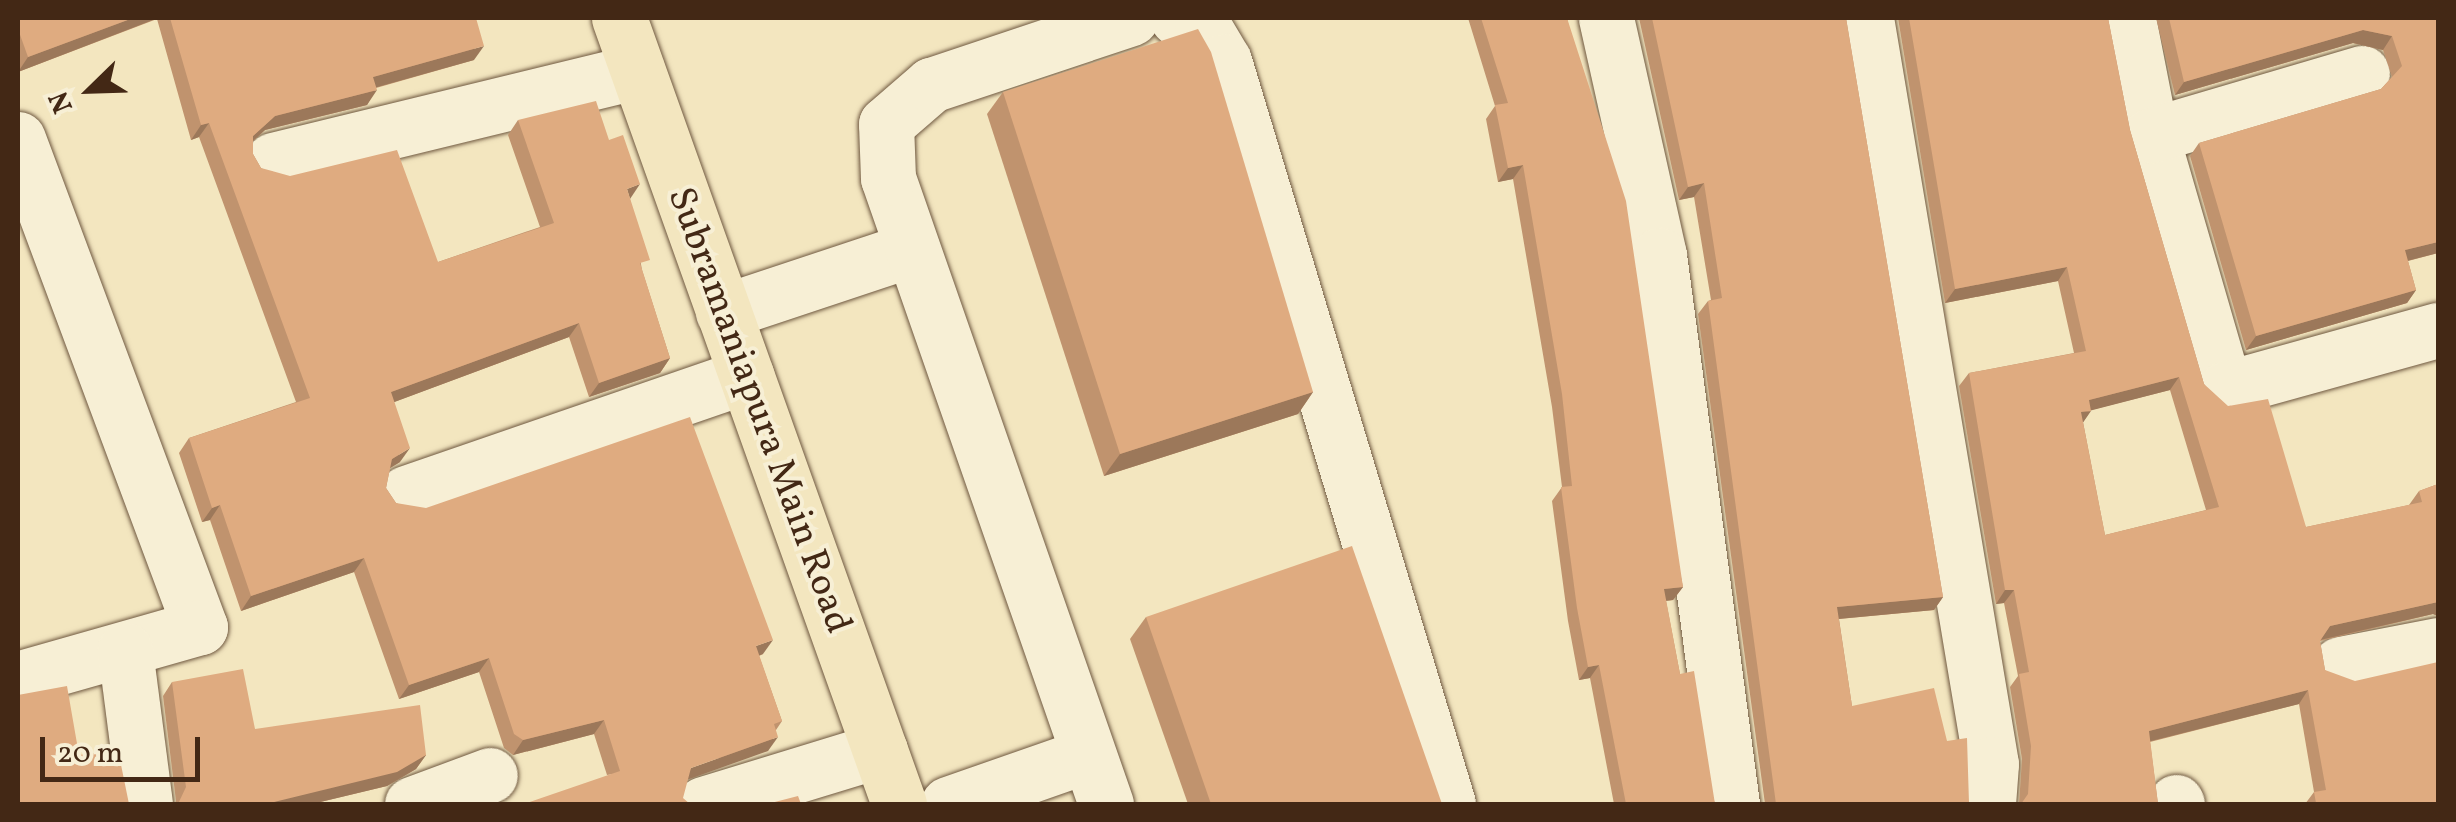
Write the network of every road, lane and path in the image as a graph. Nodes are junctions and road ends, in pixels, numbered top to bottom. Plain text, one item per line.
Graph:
1 (618, 18) edge
2 (1131, 18) edge
3 (1177, 18) edge
4 (1606, 18) edge
5 (1866, 18) edge
6 (2128, 18) edge
7 (637, 71) junction
8 (2362, 73) dead end
9 (2151, 135) junction
10 (18, 140) edge
11 (273, 160) dead end
12 (912, 249) junction
13 (723, 312) junction
14 (2438, 330) edge
15 (746, 376) junction
16 (406, 493) dead end
17 (2438, 644) edge
18 (125, 650) junction
19 (2340, 664) dead end
20 (18, 679) edge
21 (880, 750) junction
22 (1088, 754) junction
23 (490, 775) dead end
24 (145, 804) edge
25 (412, 804) edge
26 (703, 804) edge
27 (899, 804) edge
28 (948, 804) edge
29 (1106, 804) edge
30 (1448, 804) edge
31 (1732, 804) edge
32 (1988, 804) edge

1 - 7 main road, Subramaniapura Main Road
2 - 12 street
3 - 30 street
4 - 31 street
5 - 32 street
6 - 9 street
7 - 11 street
7 - 13 main road, Subramaniapura Main Road
8 - 9 street
9 - 14 street
10 - 18 street
12 - 13 street
12 - 22 street
13 - 15 main road, Subramaniapura Main Road
15 - 16 street
15 - 21 main road, Subramaniapura Main Road
17 - 19 street
18 - 20 street
18 - 24 street
21 - 26 street
21 - 27 main road, Subramaniapura Main Road
22 - 28 street
22 - 29 street
23 - 25 street

